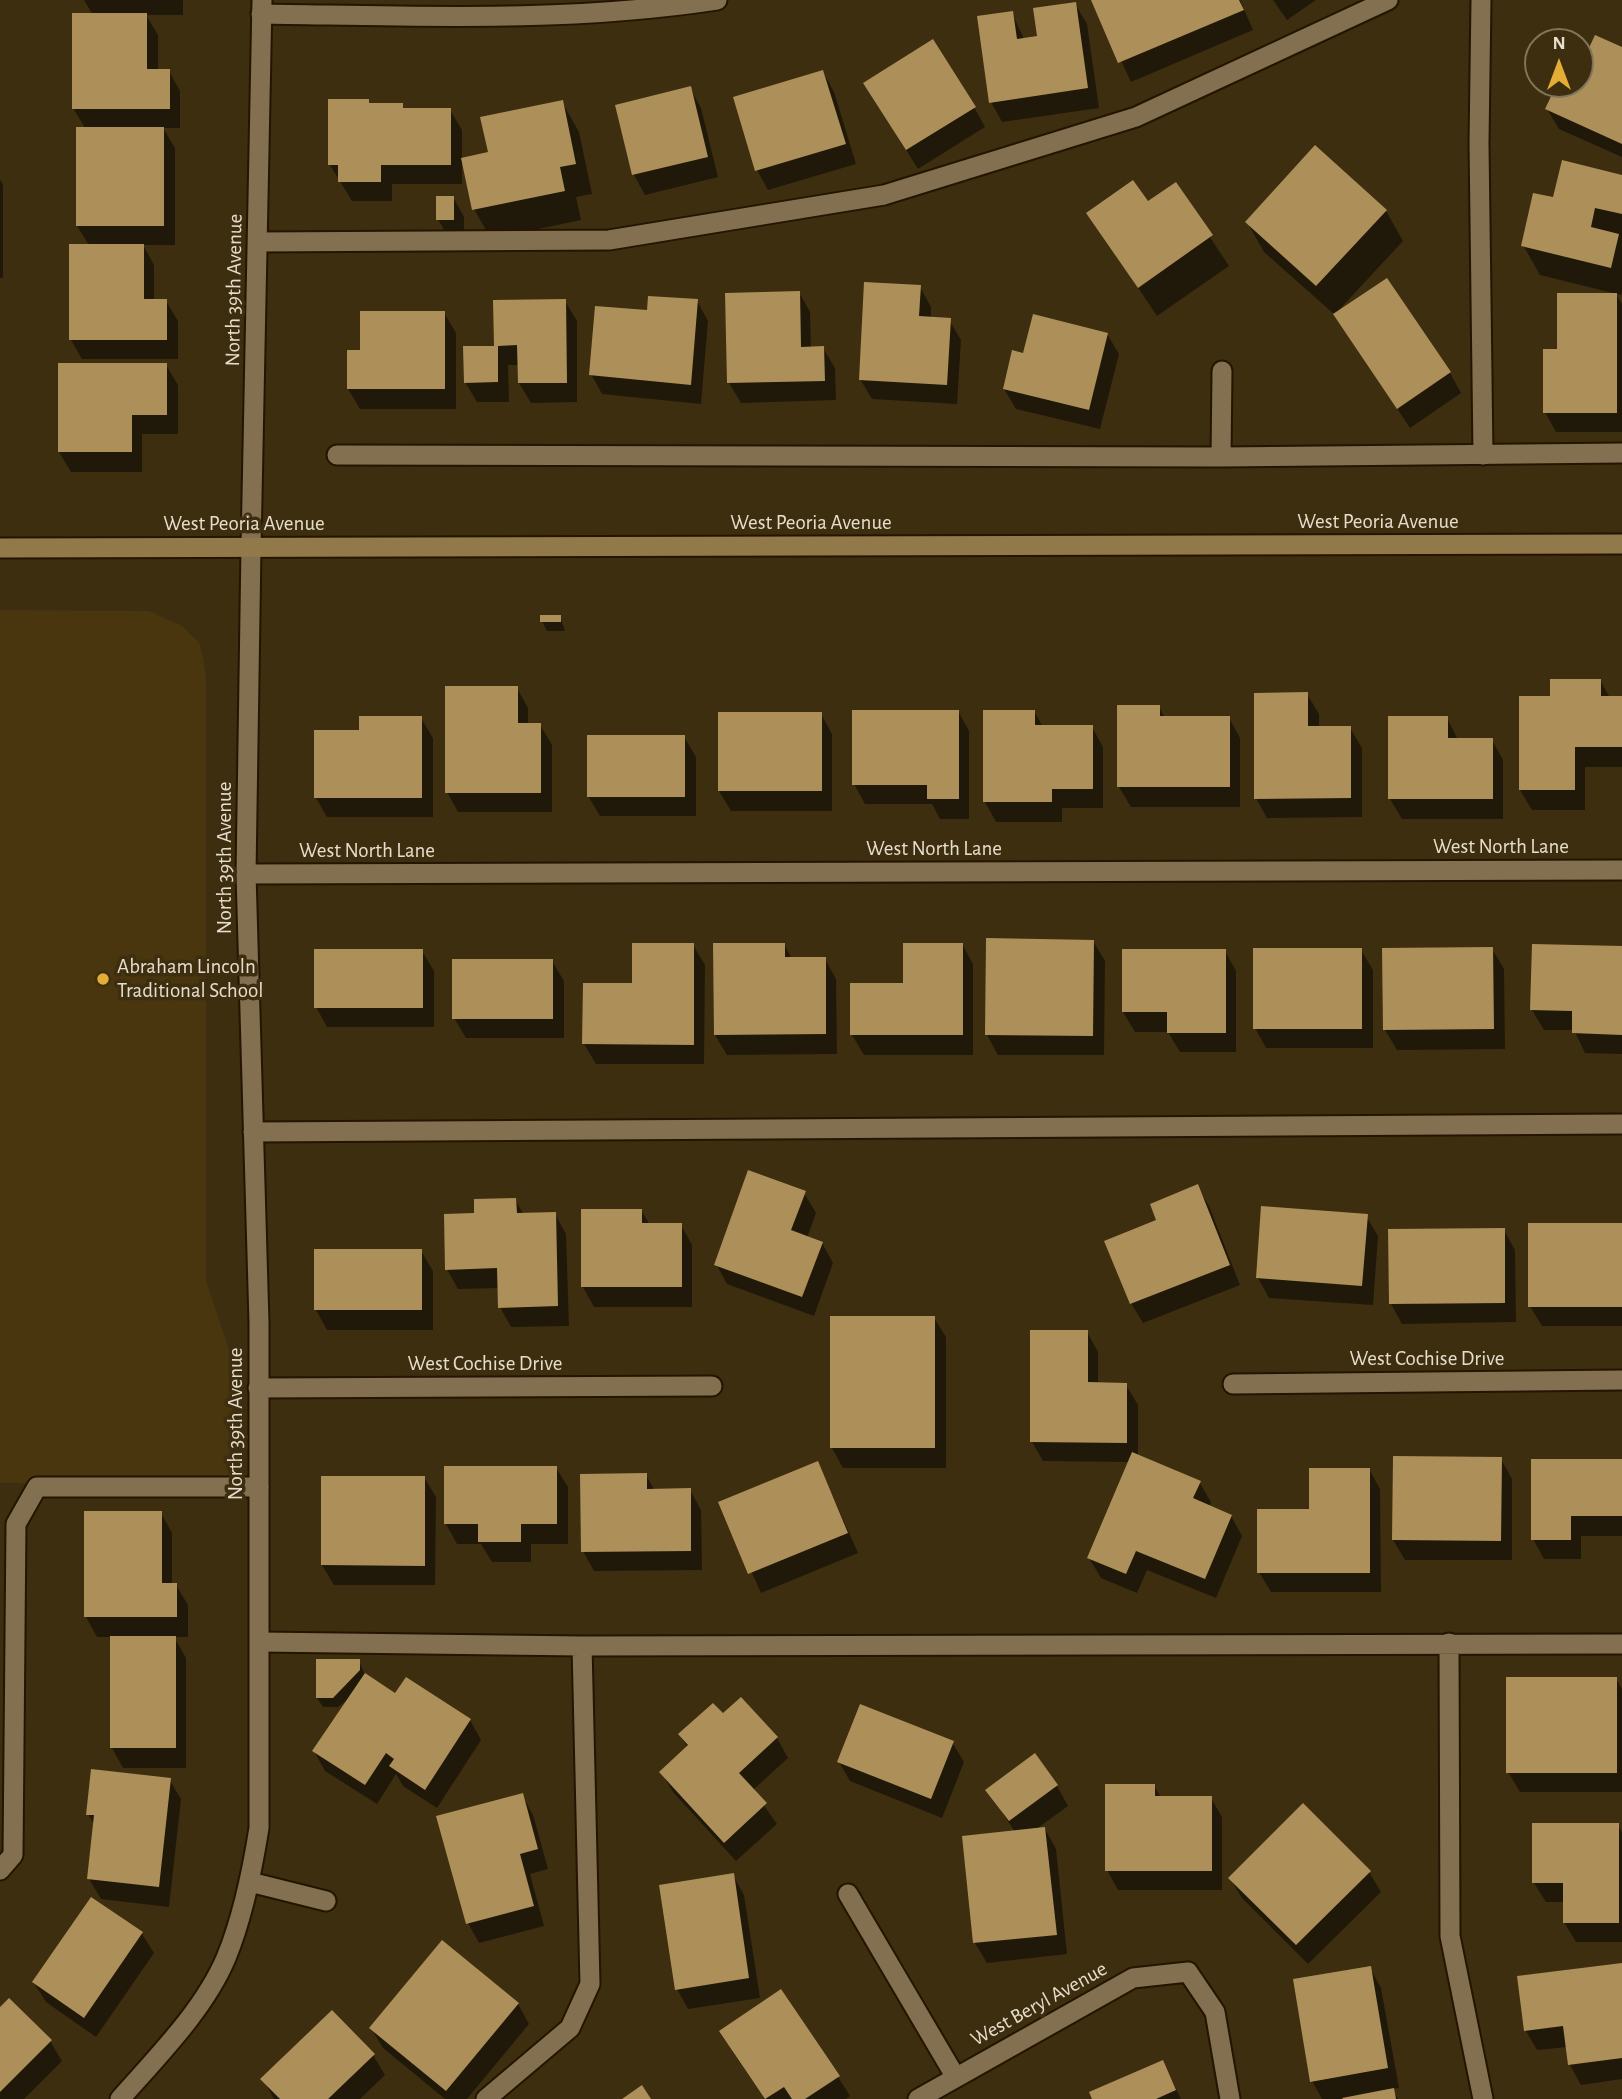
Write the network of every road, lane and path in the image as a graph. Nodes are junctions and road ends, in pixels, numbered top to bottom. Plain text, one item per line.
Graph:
1 (717, 0) edge
2 (1388, 0) edge
3 (1481, 0) edge
4 (262, 7) edge
5 (258, 242) junction
6 (1222, 371) dead end
7 (1622, 453) edge
8 (337, 455) dead end
9 (1483, 455) junction
10 (1221, 457) junction
11 (1622, 544) edge
12 (251, 547) junction
13 (0, 548) edge
14 (1622, 870) edge
15 (246, 874) junction
16 (1622, 1124) edge
17 (253, 1132) junction
18 (1622, 1380) edge
19 (1233, 1384) dead end
20 (712, 1386) dead end
21 (258, 1388) junction
22 (259, 1487) junction
23 (260, 1642) junction
24 (1449, 1643) junction
25 (1622, 1644) edge
26 (582, 1646) junction
27 (0, 1870) edge
28 (250, 1882) junction
29 (848, 1894) dead end
30 (326, 1901) dead end
31 (955, 2076) junction
32 (120, 2099) edge
33 (486, 2099) edge
34 (918, 2099) edge
35 (1230, 2099) edge
36 (1483, 2099) edge

1 - 4 street
2 - 5 street
3 - 9 street
4 - 5 street, North 39th Avenue
5 - 12 street, North 39th Avenue
6 - 10 street
7 - 9 street
8 - 10 street
9 - 10 street
11 - 12 main road, West Peoria Avenue
12 - 13 main road, West Peoria Avenue
12 - 15 street, North 39th Avenue
14 - 15 street, West North Lane
15 - 17 street, North 39th Avenue
16 - 17 street
17 - 21 street, North 39th Avenue
18 - 19 street, West Cochise Drive
20 - 21 street, West Cochise Drive
21 - 22 street, North 39th Avenue
22 - 23 street, North 39th Avenue
22 - 27 street
23 - 26 street
23 - 28 street, North 39th Avenue
24 - 25 street
24 - 26 street
24 - 36 street
26 - 33 street
28 - 30 street
28 - 32 street, North 39th Avenue
29 - 31 street
31 - 34 street, West Beryl Avenue
31 - 35 street, West Beryl Avenue

